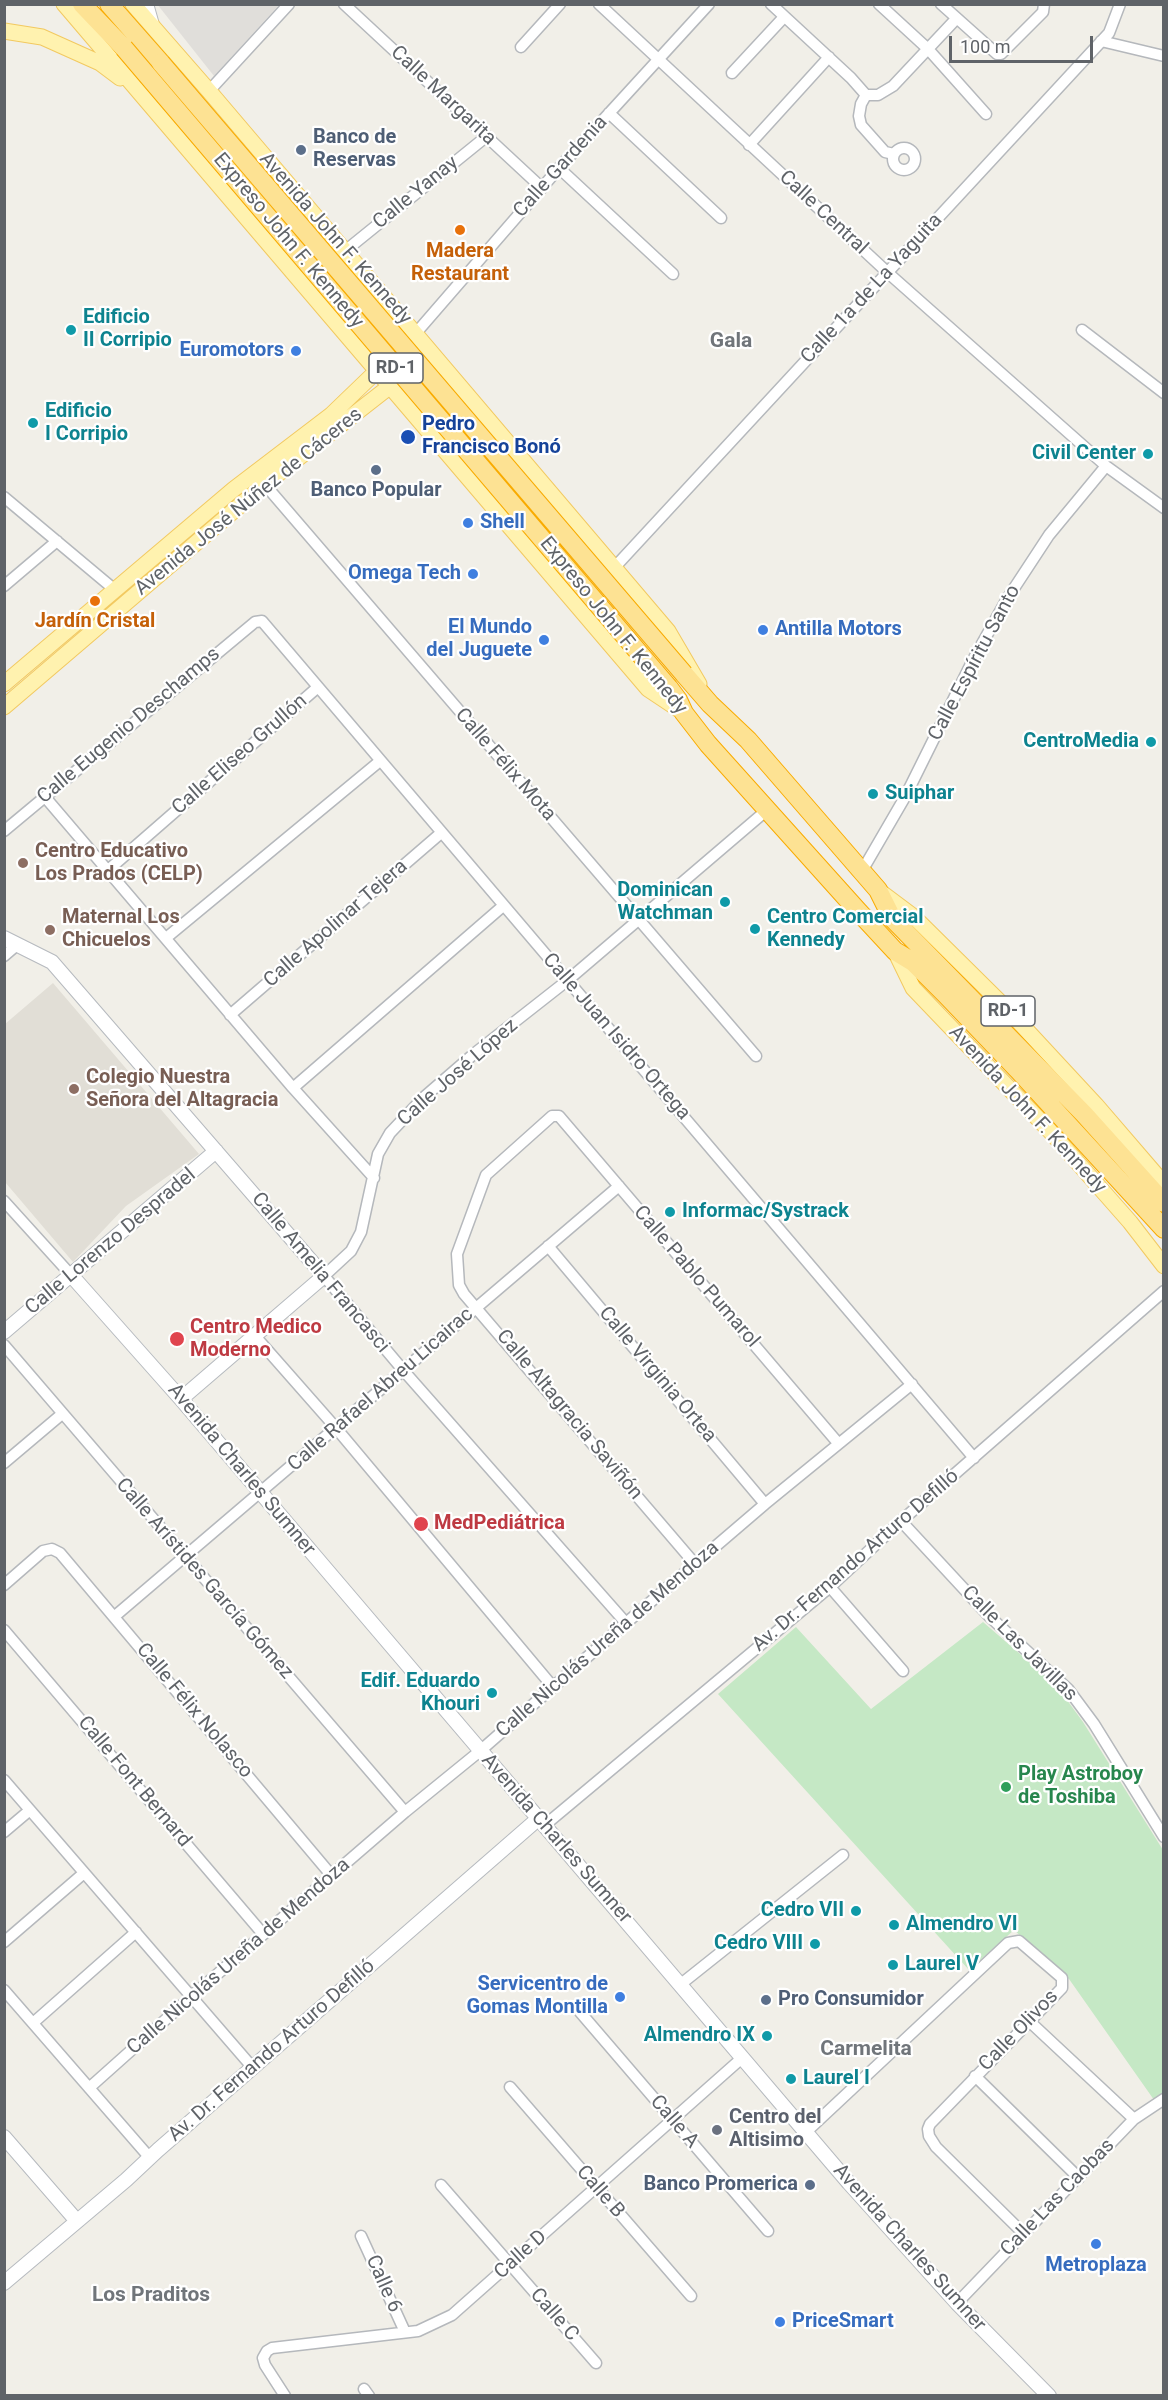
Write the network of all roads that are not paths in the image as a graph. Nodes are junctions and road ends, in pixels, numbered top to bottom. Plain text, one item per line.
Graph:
1 (64, 4) edge
2 (82, 4) edge
3 (110, 4) edge
4 (133, 4) edge
5 (146, 4) edge
6 (289, 4) edge
7 (344, 4) edge
8 (560, 4) edge
9 (599, 4) edge
10 (709, 4) edge
11 (771, 4) edge
12 (879, 4) edge
13 (941, 4) edge
14 (1044, 4) edge
15 (1119, 4) edge
16 (784, 17) junction
17 (956, 19) junction
18 (152, 25) junction
19 (4, 31) edge
20 (1101, 40) junction
21 (521, 47) dead end
22 (928, 49) junction
23 (1164, 56) edge
24 (829, 57) junction
25 (658, 59) junction
26 (732, 73) dead end
27 (209, 91) junction
28 (141, 93) junction
29 (866, 95) junction
30 (609, 113) junction
31 (986, 114) dead end
32 (487, 136) junction
33 (749, 145) junction
34 (894, 154) dead end
35 (559, 168) junction
36 (542, 188) junction
37 (721, 218) dead end
38 (345, 251) junction
39 (887, 272) junction
40 (673, 274) dead end
41 (386, 298) junction
42 (1082, 330) dead end
43 (342, 331) junction
44 (416, 333) junction
45 (377, 371) junction
46 (390, 387) junction
47 (460, 387) junction
48 (1164, 393) edge
49 (422, 424) junction
50 (1106, 466) junction
51 (260, 479) junction
52 (4, 497) edge
53 (1164, 508) edge
54 (57, 541) junction
55 (614, 568) junction
56 (4, 586) edge
57 (115, 590) junction
58 (255, 622) joint
59 (4, 684) edge
60 (318, 687) junction
61 (710, 704) junction
62 (4, 707) edge
63 (684, 713) junction
64 (380, 761) junction
65 (45, 797) junction
66 (767, 810) junction
67 (4, 831) edge
68 (441, 833) junction
69 (107, 871) junction
70 (862, 871) junction
71 (878, 890) junction
72 (503, 906) junction
73 (638, 920) junction
74 (4, 938) edge
75 (166, 939) junction
76 (18, 944) junction
77 (895, 951) junction
78 (4, 956) edge
79 (568, 980) junction
80 (951, 989) junction
81 (230, 1015) junction
82 (756, 1056) dead end
83 (293, 1088) junction
84 (552, 1116) joint
85 (216, 1151) junction
86 (374, 1178) junction
87 (1162, 1182) edge
88 (619, 1186) junction
89 (1164, 1203) edge
90 (6, 1205) edge
91 (1164, 1229) edge
92 (548, 1246) junction
93 (1157, 1248) edge
94 (1164, 1266) edge
95 (71, 1275) junction
96 (324, 1276) junction
97 (1164, 1291) edge
98 (477, 1307) junction
99 (4, 1332) edge
100 (255, 1336) junction
101 (4, 1345) edge
102 (403, 1370) junction
103 (912, 1384) junction
104 (181, 1399) junction
105 (62, 1414) junction
106 (336, 1428) junction
107 (838, 1443) junction
108 (974, 1458) junction
109 (4, 1463) edge
110 (260, 1492) junction
111 (765, 1504) junction
112 (901, 1521) junction
113 (185, 1558) junction
114 (695, 1564) junction
115 (4, 1585) edge
116 (830, 1587) junction
117 (115, 1616) junction
118 (626, 1623) junction
119 (4, 1630) edge
120 (903, 1671) dead end
121 (553, 1687) junction
122 (480, 1751) junction
123 (4, 1780) edge
124 (30, 1810) junction
125 (405, 1812) junction
126 (542, 1822) junction
127 (4, 1832) edge
128 (1164, 1837) edge
129 (843, 1855) dead end
130 (84, 1873) junction
131 (332, 1876) junction
132 (136, 1932) junction
133 (263, 1934) junction
134 (4, 1942) edge
135 (681, 1984) junction
136 (4, 1990) edge
137 (192, 1996) junction
138 (580, 2012) dead end
139 (1029, 2021) junction
140 (33, 2023) junction
141 (742, 2058) junction
142 (253, 2068) junction
143 (975, 2076) junction
144 (510, 2087) dead end
145 (89, 2088) junction
146 (1164, 2098) edge
147 (673, 2120) junction
148 (1134, 2120) junction
149 (806, 2132) junction
150 (7, 2145) edge
151 (150, 2158) junction
152 (1078, 2178) junction
153 (441, 2185) dead end
154 (596, 2186) junction
155 (76, 2220) junction
156 (768, 2231) dead end
157 (1024, 2234) junction
158 (362, 2236) dead end
159 (510, 2266) junction
160 (4, 2283) edge
161 (691, 2296) dead end
162 (957, 2303) junction
163 (405, 2332) junction
164 (596, 2363) dead end
165 (285, 2396) edge
166 (1049, 2396) edge

1 - 28 main road
2 - 63 highway, Expreso John F. Kennedy / RD-1, bridge
3 - 61 highway, Expreso John F. Kennedy / RD-1, bridge
4 - 18 main road, Avenida John F. Kennedy
5 - 18 street
6 - 27 street
7 - 32 street, Calle Margarita
8 - 21 street
9 - 25 street, Calle Central
10 - 25 street, Calle Gardenia
11 - 16 street
12 - 22 street
13 - 17 street
14 - 17 street
15 - 20 street, Calle 1a de La Yaguita
16 - 24 street
16 - 26 street
17 - 22 street
18 - 27 main road, Avenida John F. Kennedy
19 - 28 main road
20 - 23 street
20 - 39 street, Calle 1a de La Yaguita
22 - 29 street
22 - 31 street
24 - 29 street
24 - 33 street
25 - 30 street, Calle Gardenia
25 - 33 street, Calle Central
27 - 38 main road, Avenida John F. Kennedy
28 - 43 main road, RD-1
29 - 34 street
30 - 35 street, Calle Gardenia
30 - 37 street
32 - 36 street, Calle Margarita
32 - 38 street, Calle Yanay
33 - 39 street, Calle Central
35 - 36 street, Calle Gardenia
35 - 40 street
36 - 44 street, Calle Gardenia
38 - 41 main road, Avenida John F. Kennedy
39 - 50 street, Calle Central
39 - 55 street, Calle 1a de La Yaguita
41 - 43 main road
41 - 44 main road, Avenida John F. Kennedy
42 - 48 street
43 - 45 main road, RD-1
44 - 45 main road, Avenida José Núñez de Cáceres
44 - 46 main road, Avenida José Núñez de Cáceres
44 - 47 main road, Avenida John F. Kennedy
45 - 46 main road, RD-1
45 - 51 main road, Avenida José Núñez de Cáceres
46 - 49 main road, RD-1
46 - 51 main road, Avenida José Núñez de Cáceres
47 - 49 main road
47 - 55 main road, Avenida John F. Kennedy
49 - 63 main road, RD-1
50 - 53 street, Calle Central
50 - 70 street, Calle Espíritu Santo
51 - 57 main road, Avenida José Núñez de Cáceres
51 - 62 main road, Avenida José Núñez de Cáceres
51 - 73 street, Calle Félix Mota
52 - 54 street
54 - 56 street
54 - 57 street
55 - 61 main road, Avenida John F. Kennedy
57 - 59 main road, Avenida José Núñez de Cáceres
58 - 60 street, Calle Juan Isidro Ortega
58 - 65 street, Calle Eugenio Deschamps
60 - 64 street, Calle Juan Isidro Ortega
60 - 69 street, Calle Eliseo Grullón
61 - 70 highway, Expreso John F. Kennedy / RD-1
63 - 66 highway, Expreso John F. Kennedy / RD-1
64 - 68 street, Calle Juan Isidro Ortega
64 - 75 street
65 - 67 street, Calle Eugenio Deschamps
65 - 69 street
66 - 73 street, Calle José López
66 - 77 highway, Expreso John F. Kennedy / RD-1
68 - 72 street, Calle Juan Isidro Ortega
68 - 81 street, Calle Apolinar Tejera
69 - 75 street
70 - 71 highway, Expreso John F. Kennedy / RD-1
71 - 80 highway, Expreso John F. Kennedy / RD-1
71 - 87 main road, RD-1
72 - 79 street, Calle Juan Isidro Ortega
72 - 83 street
73 - 79 street, Calle José López
73 - 82 street, Calle Félix Mota
74 - 76 street, Calle Amelia Francasci
75 - 81 street
76 - 78 street
76 - 85 street, Calle Amelia Francasci
77 - 80 highway, Expreso John F. Kennedy / RD-1
77 - 93 main road, Avenida John F. Kennedy / RD-1
79 - 86 street, Calle José López
79 - 103 street, Calle Juan Isidro Ortega
80 - 89 highway, Expreso John F. Kennedy / RD-1
80 - 91 highway, Expreso John F. Kennedy / RD-1
81 - 83 street
83 - 86 street
84 - 88 street, Calle Pablo Pumarol
84 - 98 street, Calle Altagracia Saviñón
85 - 95 street, Calle Lorenzo Despradel
85 - 96 street, Calle Amelia Francasci
86 - 96 street, Calle José López
88 - 92 street, Calle Rafael Abreu Licairac
88 - 107 street, Calle Pablo Pumarol
90 - 95 street
92 - 98 street, Calle Rafael Abreu Licairac
92 - 111 street, Calle Virginia Ortea
93 - 94 main road, Avenida John F. Kennedy / RD-1
95 - 99 street, Calle Lorenzo Despradel
95 - 104 street, Avenida Charles Sumner
96 - 100 street, Calle José López
96 - 102 street, Calle Amelia Francasci
97 - 108 street, Av. Dr. Fernando Arturo Defilló
98 - 102 street, Calle Rafael Abreu Licairac
98 - 114 street, Calle Altagracia Saviñón
100 - 104 street, Calle José López
100 - 106 street
101 - 105 street, Calle Arístides García Gómez
102 - 106 street, Calle Rafael Abreu Licairac
102 - 118 street, Calle Amelia Francasci
103 - 107 street, Calle Nicolás Ureña de Mendoza
103 - 108 street, Calle Juan Isidro Ortega
104 - 110 street, Avenida Charles Sumner
105 - 109 street
105 - 113 street, Calle Arístides García Gómez
106 - 110 street, Calle Rafael Abreu Licairac
106 - 121 street
107 - 111 street, Calle Nicolás Ureña de Mendoza
108 - 112 street, Av. Dr. Fernando Arturo Defilló
110 - 113 street, Calle Rafael Abreu Licairac
110 - 122 street, Avenida Charles Sumner
111 - 114 street, Calle Nicolás Ureña de Mendoza
112 - 116 street, Av. Dr. Fernando Arturo Defilló
112 - 128 street, Calle Las Javillas
113 - 117 street, Calle Rafael Abreu Licairac
113 - 125 street, Calle Arístides García Gómez
114 - 118 street, Calle Nicolás Ureña de Mendoza
115 - 117 street, Calle Félix Nolasco
116 - 120 street
116 - 126 street, Av. Dr. Fernando Arturo Defilló
117 - 131 street, Calle Félix Nolasco
118 - 121 street, Calle Nicolás Ureña de Mendoza
119 - 133 street, Calle Font Bernard
121 - 122 street, Calle Nicolás Ureña de Mendoza
122 - 125 street, Calle Nicolás Ureña de Mendoza
122 - 126 street, Avenida Charles Sumner
123 - 124 street
124 - 127 street
124 - 130 street
125 - 131 street, Calle Nicolás Ureña de Mendoza
126 - 135 street, Avenida Charles Sumner
126 - 142 street, Av. Dr. Fernando Arturo Defilló
129 - 135 street
130 - 132 street
130 - 134 street
131 - 133 street, Calle Nicolás Ureña de Mendoza
132 - 137 street
132 - 140 street
133 - 137 street, Calle Nicolás Ureña de Mendoza
135 - 141 street, Avenida Charles Sumner
136 - 140 street
137 - 142 street
137 - 145 street, Calle Nicolás Ureña de Mendoza
138 - 147 street, Calle A
139 - 143 street, Calle Olivos
139 - 148 street
139 - 149 street, Calle Olivos
140 - 145 street
141 - 147 street, Calle D
141 - 149 street, Avenida Charles Sumner
142 - 151 street, Av. Dr. Fernando Arturo Defilló
143 - 152 street
143 - 157 street, Calle Olivos
144 - 154 street, Calle B
145 - 151 street
146 - 148 street, Calle Las Caobas
147 - 154 street, Calle D
147 - 156 street, Calle A
148 - 152 street, Calle Las Caobas
149 - 162 street, Avenida Charles Sumner
150 - 155 street
151 - 155 street, Av. Dr. Fernando Arturo Defilló
152 - 157 street, Calle Las Caobas
153 - 159 street, Calle C
154 - 159 street, Calle D
154 - 161 street, Calle B
155 - 160 street, Av. Dr. Fernando Arturo Defilló
157 - 162 street, Calle Las Caobas
158 - 163 street, Calle 6
159 - 163 street, Calle D
159 - 164 street, Calle C
162 - 166 street, Avenida Charles Sumner
163 - 165 street, Calle D

